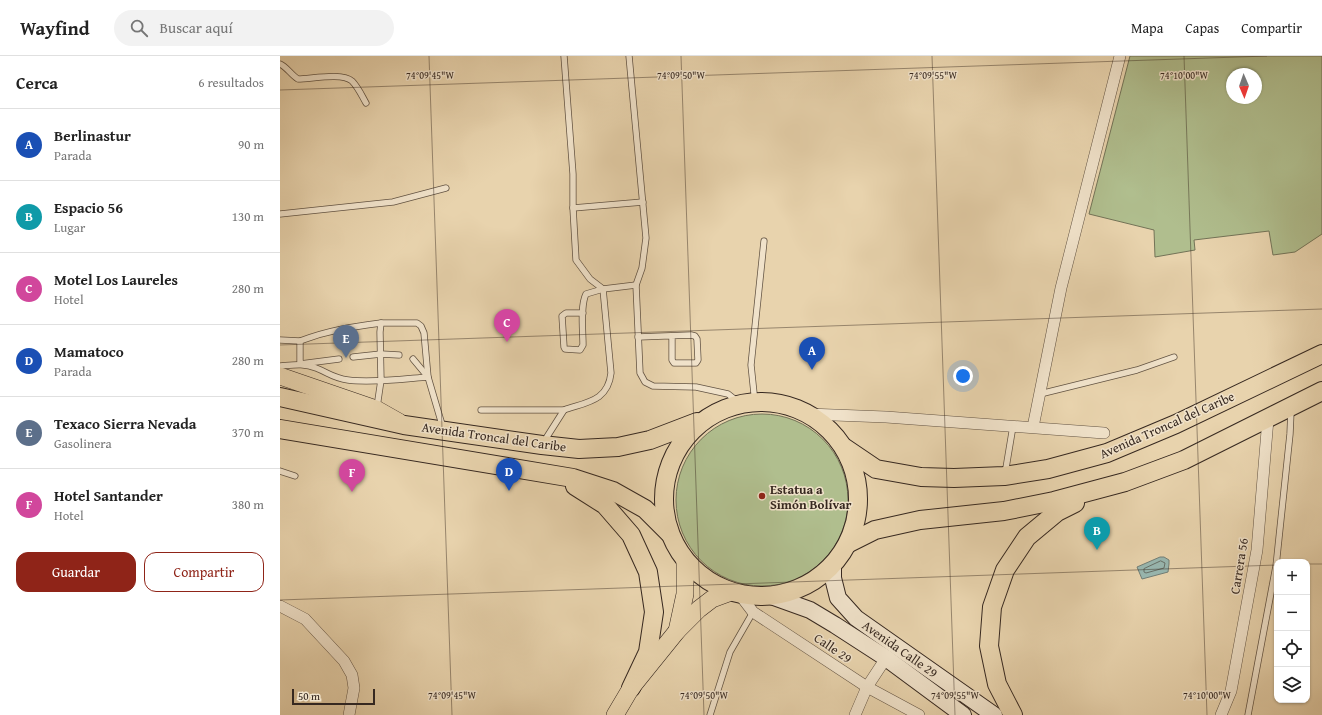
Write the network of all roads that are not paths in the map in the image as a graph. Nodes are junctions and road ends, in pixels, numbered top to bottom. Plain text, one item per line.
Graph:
1 (564, 56) edge
2 (628, 56) edge
3 (1120, 56) edge
4 (280, 64) edge
5 (366, 103) dead end
6 (446, 188) dead end
7 (643, 202) junction
8 (573, 208) junction
9 (280, 214) edge
10 (764, 241) dead end
11 (636, 285) junction
12 (603, 289) junction
13 (583, 312) junction
14 (381, 323) junction
15 (672, 336) junction
16 (638, 337) junction
17 (280, 340) edge
18 (300, 341) junction
19 (381, 354) junction
20 (1322, 354) edge
21 (399, 355) dead end
22 (353, 357) dead end
23 (1174, 357) dead end
24 (339, 359) dead end
25 (413, 359) dead end
26 (300, 364) junction
27 (280, 366) edge
28 (280, 376) edge
29 (428, 377) junction
30 (382, 380) junction
31 (1322, 391) edge
32 (1040, 394) junction
33 (280, 397) edge
34 (749, 404) junction
35 (1292, 406) junction
36 (376, 409) junction
37 (481, 410) dead end
38 (564, 410) junction
39 (808, 414) junction
40 (707, 418) junction
41 (1268, 419) junction
42 (280, 424) edge
43 (404, 425) junction
44 (1013, 426) junction
45 (1033, 427) junction
46 (288, 430) edge
47 (444, 431) junction
48 (1104, 433) dead end
49 (542, 445) junction
50 (845, 448) junction
51 (280, 471) edge
52 (532, 472) junction
53 (295, 476) dead end
54 (1004, 476) junction
55 (1125, 482) junction
56 (669, 533) junction
57 (849, 543) junction
58 (685, 561) junction
59 (833, 565) junction
60 (736, 593) junction
61 (772, 596) junction
62 (280, 606) edge
63 (753, 612) junction
64 (677, 630) junction
65 (886, 658) junction
66 (867, 687) junction
67 (631, 688) junction
68 (349, 715) edge
69 (615, 715) edge
70 (710, 715) edge
71 (855, 715) edge
72 (919, 715) edge
73 (963, 715) edge
74 (994, 715) edge
75 (1013, 715) edge
76 (1221, 715) edge
77 (1248, 715) edge

1 - 8 lane
2 - 7 lane
3 - 32 street
4 - 5 lane
6 - 9 lane
7 - 8 lane
7 - 11 lane
8 - 12 lane
10 - 34 lane
11 - 12 lane
11 - 16 lane
12 - 13 lane
12 - 38 lane
13 - 13 lane
14 - 18 lane
14 - 19 lane
14 - 29 lane
15 - 15 lane
15 - 16 lane
16 - 34 lane
17 - 18 lane
18 - 26 lane
19 - 21 lane
19 - 22 lane
19 - 30 lane
20 - 54 highway, Avenida Troncal del Caribe
23 - 32 lane
24 - 26 lane
25 - 29 lane
26 - 27 lane
26 - 30 lane
28 - 36 main road
29 - 30 lane
29 - 47 lane
30 - 36 lane
31 - 35 highway
32 - 45 street
33 - 43 highway, Avenida Troncal del Caribe
34 - 39 highway
34 - 40 highway
35 - 41 highway
35 - 77 lane
36 - 43 main road
37 - 38 lane
38 - 49 lane
39 - 44 street
39 - 50 highway
40 - 49 highway, Avenida Troncal del Caribe
40 - 56 highway
41 - 55 highway
41 - 76 street, Carrera 56
42 - 46 main road
43 - 47 highway, Avenida Troncal del Caribe
44 - 45 street
44 - 54 lane
45 - 48 street
46 - 52 highway, Avenida Troncal del Caribe
47 - 49 highway, Avenida Troncal del Caribe
50 - 54 highway, Avenida Troncal del Caribe
50 - 57 highway
51 - 53 lane
52 - 56 highway, Avenida Troncal del Caribe
52 - 67 highway
55 - 57 highway
55 - 75 highway
56 - 58 highway
57 - 59 highway
58 - 60 highway
58 - 64 main road
59 - 61 highway
59 - 74 main road, Avenida Calle 29
60 - 61 highway
60 - 63 street, Calle 29
60 - 64 main road
61 - 65 main road, Avenida Calle 29
62 - 68 street
63 - 66 street, Calle 29
63 - 70 lane
64 - 67 main road
65 - 66 street
65 - 73 main road, Avenida Calle 29
66 - 71 street
66 - 72 street, Calle 29
67 - 69 main road

